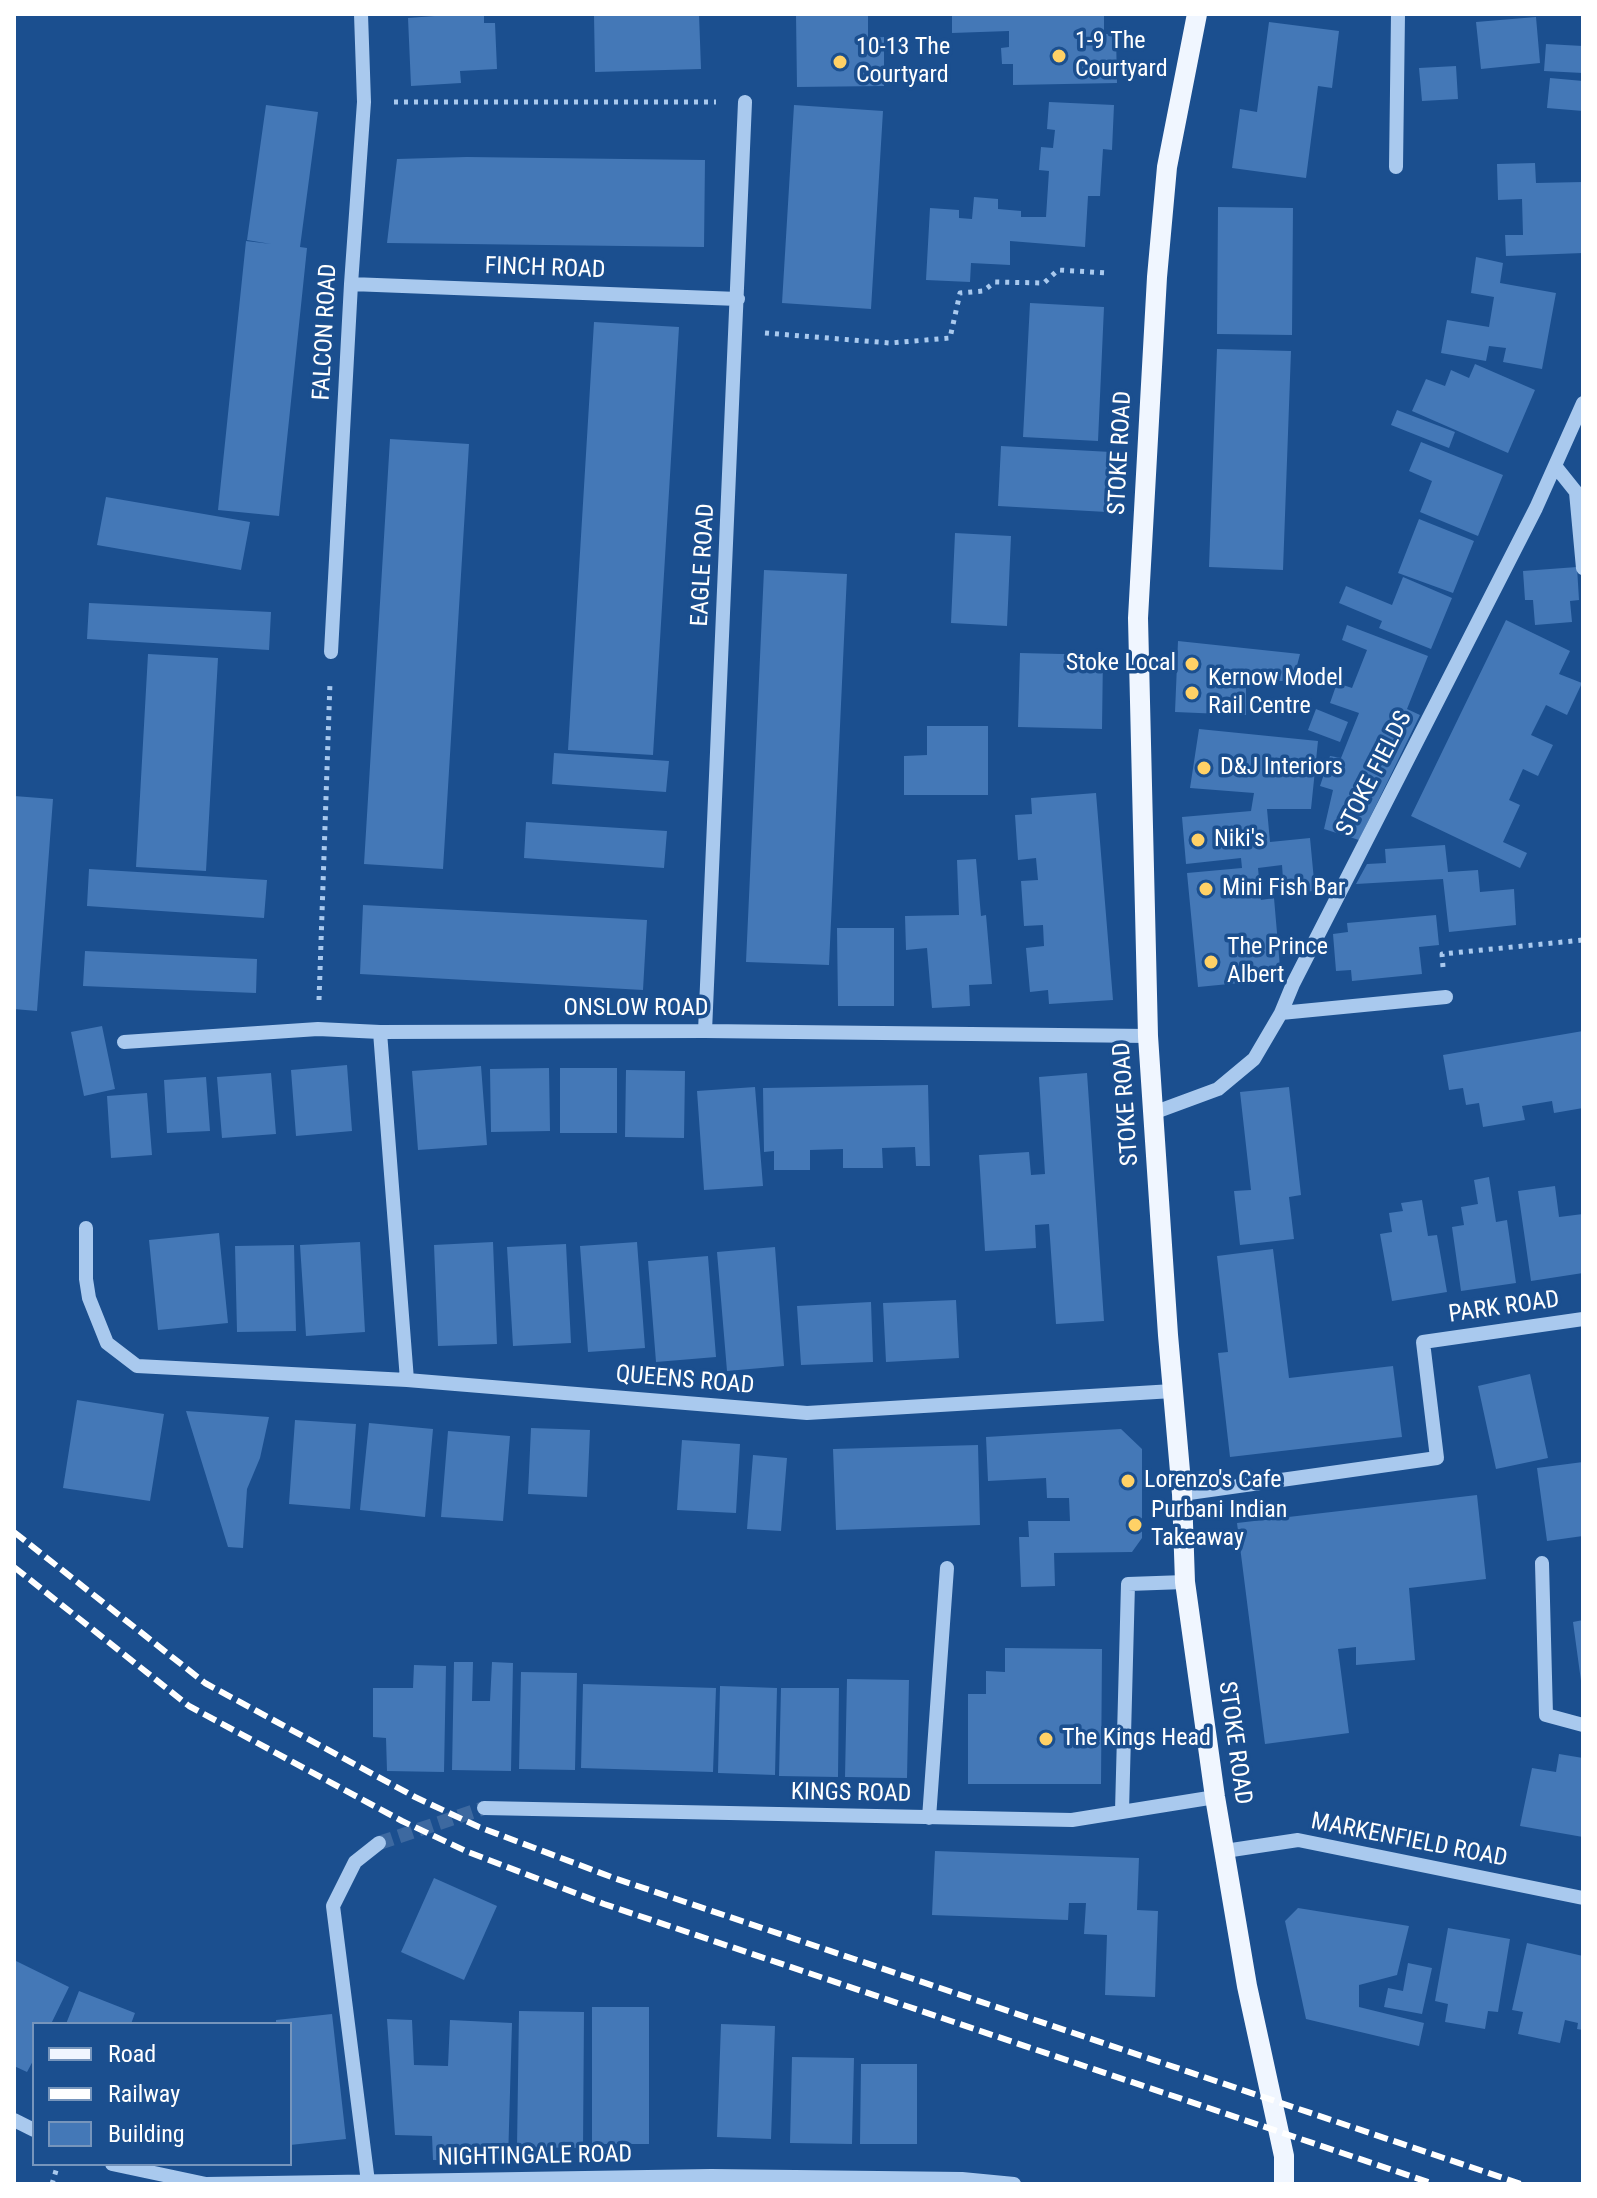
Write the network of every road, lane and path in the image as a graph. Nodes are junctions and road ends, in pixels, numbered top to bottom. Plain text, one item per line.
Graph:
1 (361, 14) edge
2 (1197, 14) edge
3 (1398, 14) edge
4 (364, 102) junction
5 (745, 102) joint
6 (1396, 167) dead end
7 (1108, 273) dead end
8 (351, 284) junction
9 (738, 299) junction
10 (736, 331) junction
11 (1583, 403) edge
12 (1556, 467) junction
13 (1580, 492) edge
14 (1583, 568) edge
15 (331, 652) joint
16 (1583, 940) edge
17 (1446, 997) joint
18 (1281, 1013) junction
19 (318, 1029) junction
20 (705, 1031) junction
21 (380, 1032) junction
22 (1148, 1036) junction
23 (124, 1042) dead end
24 (1153, 1113) junction
25 (86, 1228) dead end
26 (1583, 1319) edge
27 (407, 1380) junction
28 (1173, 1391) junction
29 (1182, 1494) junction
30 (1542, 1563) dead end
31 (947, 1568) dead end
32 (1185, 1582) junction
33 (1583, 1725) edge
34 (1215, 1797) junction
35 (484, 1808) tunnel mouth
36 (1122, 1811) junction
37 (929, 1818) junction
38 (379, 1843) tunnel mouth
39 (1225, 1851) junction
40 (1583, 1898) edge
41 (14, 2120) edge
42 (32, 2129) edge
43 (121, 2166) edge
44 (368, 2182) edge
45 (966, 2182) edge
46 (1014, 2184) edge
47 (1284, 2184) edge

1 - 4 street, FALCON ROAD
2 - 22 main road, STOKE ROAD
3 - 6 street
4 - 5 path
4 - 8 street, FALCON ROAD
5 - 9 street, EAGLE ROAD
7 - 10 path
8 - 9 street, FINCH ROAD
8 - 15 street, FALCON ROAD
9 - 10 street, EAGLE ROAD
10 - 20 street, EAGLE ROAD
11 - 12 street, STOKE FIELDS
12 - 13 street
12 - 18 street, STOKE FIELDS
13 - 14 street
15 - 19 path
16 - 17 path
17 - 18 street
18 - 24 street, STOKE FIELDS
19 - 21 street, ONSLOW ROAD
19 - 23 street, ONSLOW ROAD
20 - 21 street, ONSLOW ROAD
20 - 22 street, ONSLOW ROAD
21 - 27 street
22 - 24 main road, STOKE ROAD
24 - 28 main road, STOKE ROAD
25 - 27 street, QUEENS ROAD
26 - 29 street, PARK ROAD
27 - 28 street, QUEENS ROAD
28 - 29 main road, STOKE ROAD
29 - 32 main road, STOKE ROAD
30 - 33 street
31 - 37 street
32 - 34 main road, STOKE ROAD
32 - 36 street
34 - 36 street, KINGS ROAD
34 - 39 main road, STOKE ROAD
35 - 37 street, KINGS ROAD
36 - 37 street, KINGS ROAD
38 - 44 street
39 - 40 street, MARKENFIELD ROAD
39 - 47 main road, STOKE ROAD
41 - 42 street
43 - 44 street, NIGHTINGALE ROAD
44 - 45 street, NIGHTINGALE ROAD
45 - 46 street, NIGHTINGALE ROAD

